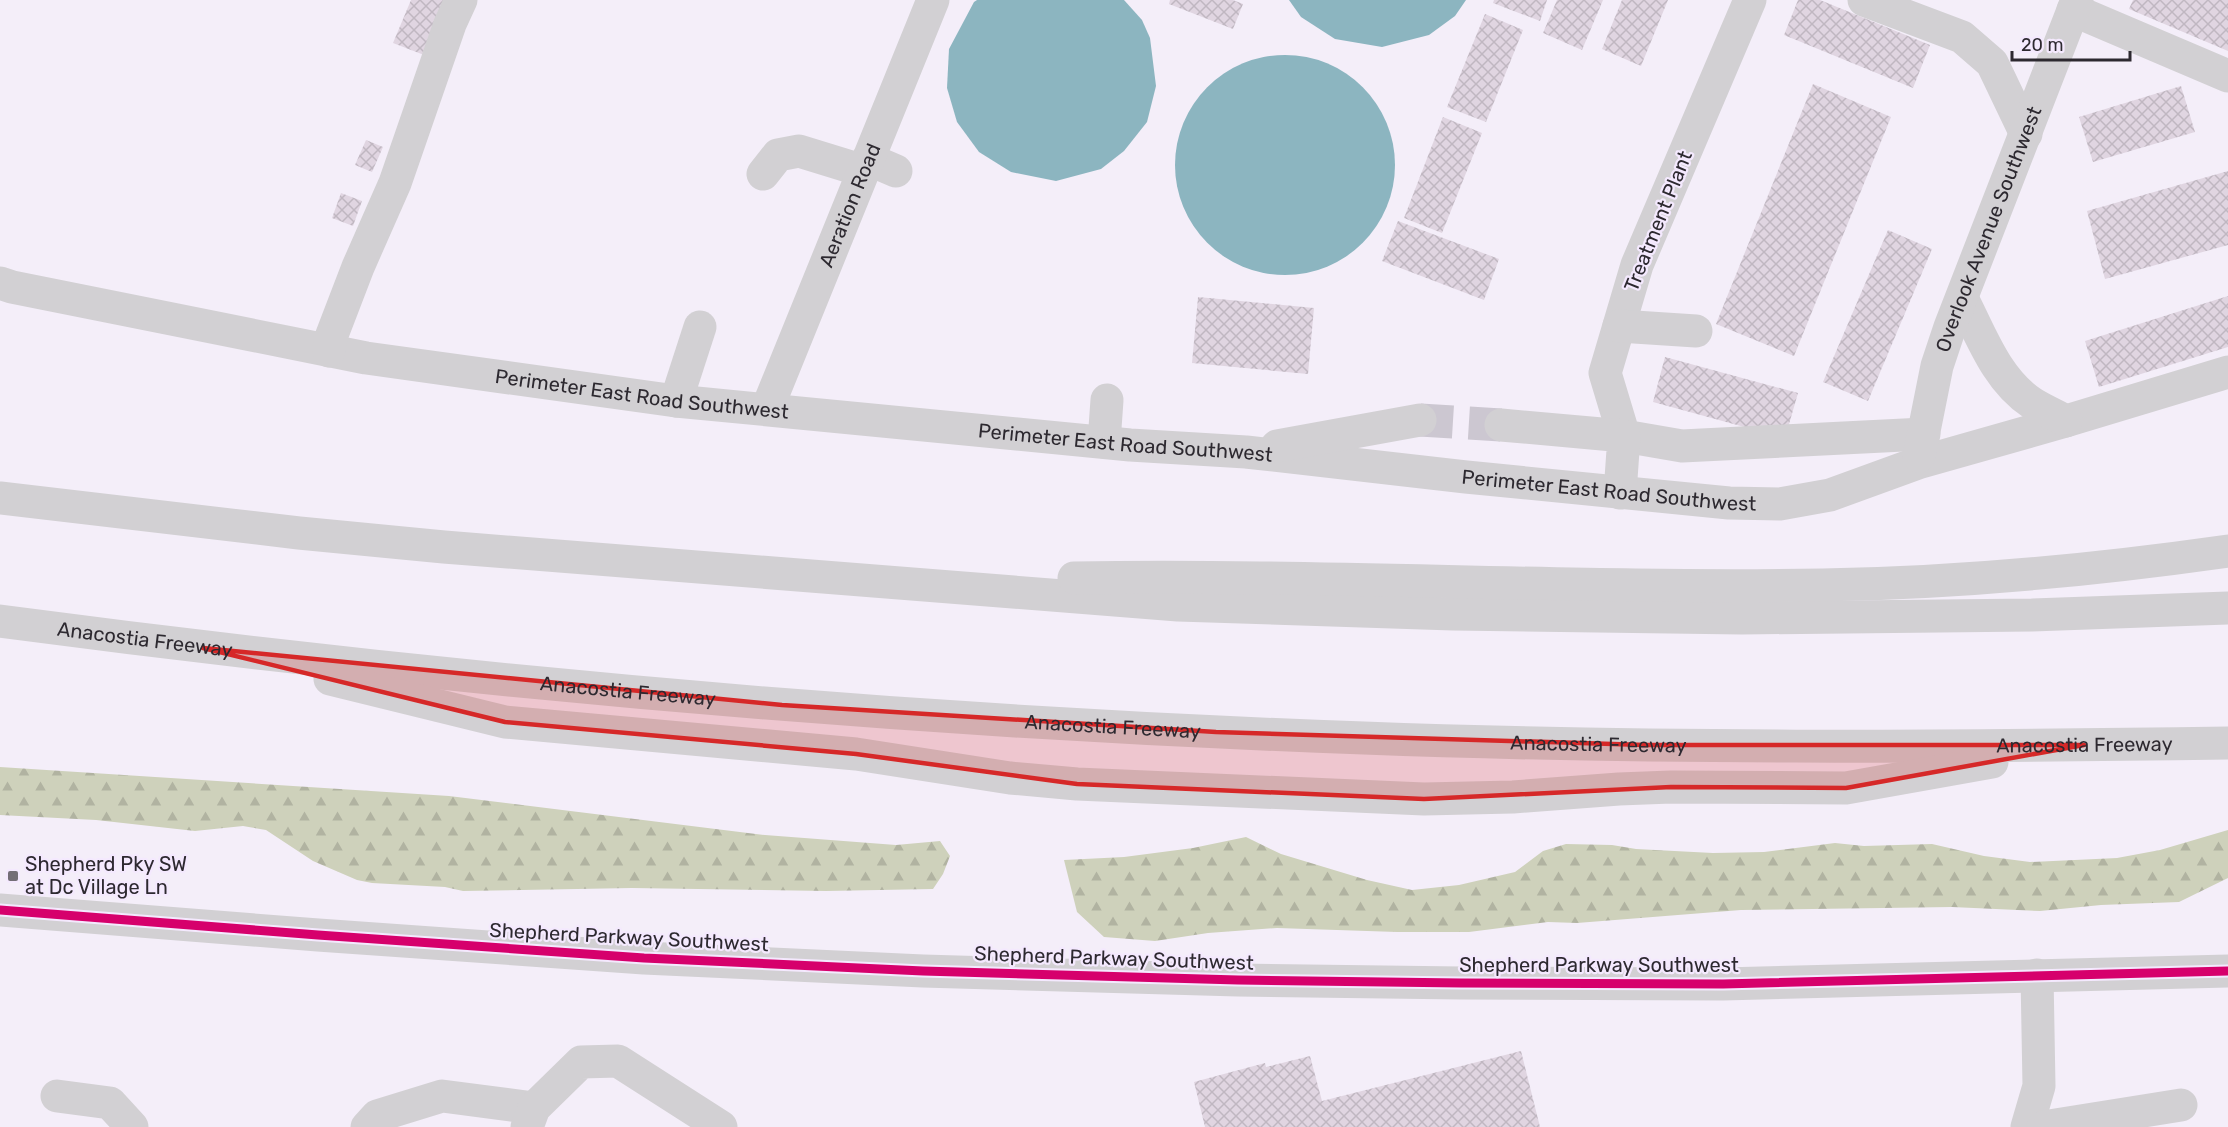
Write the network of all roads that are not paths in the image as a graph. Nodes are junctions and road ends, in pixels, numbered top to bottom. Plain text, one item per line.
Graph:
1 (461, 0) edge
2 (933, 0) edge
3 (1750, 0) edge
4 (1864, 0) edge
5 (2075, 5) edge
6 (2228, 76) edge
7 (2026, 134) junction
8 (876, 167) junction
9 (763, 174) dead end
10 (4, 286) edge
11 (1962, 298) junction
12 (1619, 326) junction
13 (700, 327) dead end
14 (1696, 331) dead end
15 (329, 351) junction
16 (2228, 372) edge
17 (1107, 400) dead end
18 (676, 401) junction
19 (767, 409) junction
20 (1419, 420) tunnel mouth
21 (2066, 421) junction
22 (1501, 425) tunnel mouth
23 (1624, 436) junction
24 (1104, 442) junction
25 (1921, 448) junction
26 (1246, 452) junction
27 (1620, 493) junction
28 (0, 498) edge
29 (2228, 551) edge
30 (876, 580) junction
31 (2228, 608) edge
32 (0, 621) edge
33 (203, 648) junction
34 (2228, 743) edge
35 (2084, 745) junction
36 (0, 910) edge
37 (2228, 971) edge
38 (2037, 975) junction
39 (57, 1096) dead end
40 (2181, 1105) dead end
41 (530, 1117) edge
42 (132, 1127) edge
43 (367, 1127) edge
44 (721, 1127) edge
45 (2027, 1127) edge
46 (2043, 1127) edge

1 - 15 main road
2 - 8 main road, Aeration Road
3 - 12 main road, Treatment Plant
4 - 7 main road
5 - 6 main road
5 - 7 main road, Overlook Avenue Southwest
7 - 11 main road, Overlook Avenue Southwest
8 - 9 main road
8 - 19 main road, Aeration Road
10 - 15 main road, Perimeter East Road Southwest
11 - 21 main road
11 - 25 main road, Overlook Avenue Southwest
12 - 14 main road
12 - 23 main road, Treatment Plant
13 - 18 main road
15 - 18 main road, Perimeter East Road Southwest
16 - 21 main road, Perimeter East Road Southwest
17 - 24 main road
18 - 19 main road, Perimeter East Road Southwest
19 - 24 main road, Perimeter East Road Southwest
20 - 26 main road
21 - 25 main road, Perimeter East Road Southwest
22 - 23 main road
23 - 25 main road
23 - 27 main road
24 - 26 main road, Perimeter East Road Southwest
25 - 27 main road, Perimeter East Road Southwest
26 - 27 main road, Perimeter East Road Southwest
28 - 30 main road
29 - 30 main road
30 - 31 main road
32 - 33 main road, Anacostia Freeway
33 - 35 main road, Anacostia Freeway
33 - 35 main road
34 - 35 main road, Anacostia Freeway
36 - 38 main road, Shepherd Parkway Southwest
37 - 38 main road, Shepherd Parkway Southwest
38 - 45 main road
39 - 42 main road
40 - 46 main road
41 - 43 main road
41 - 44 main road

